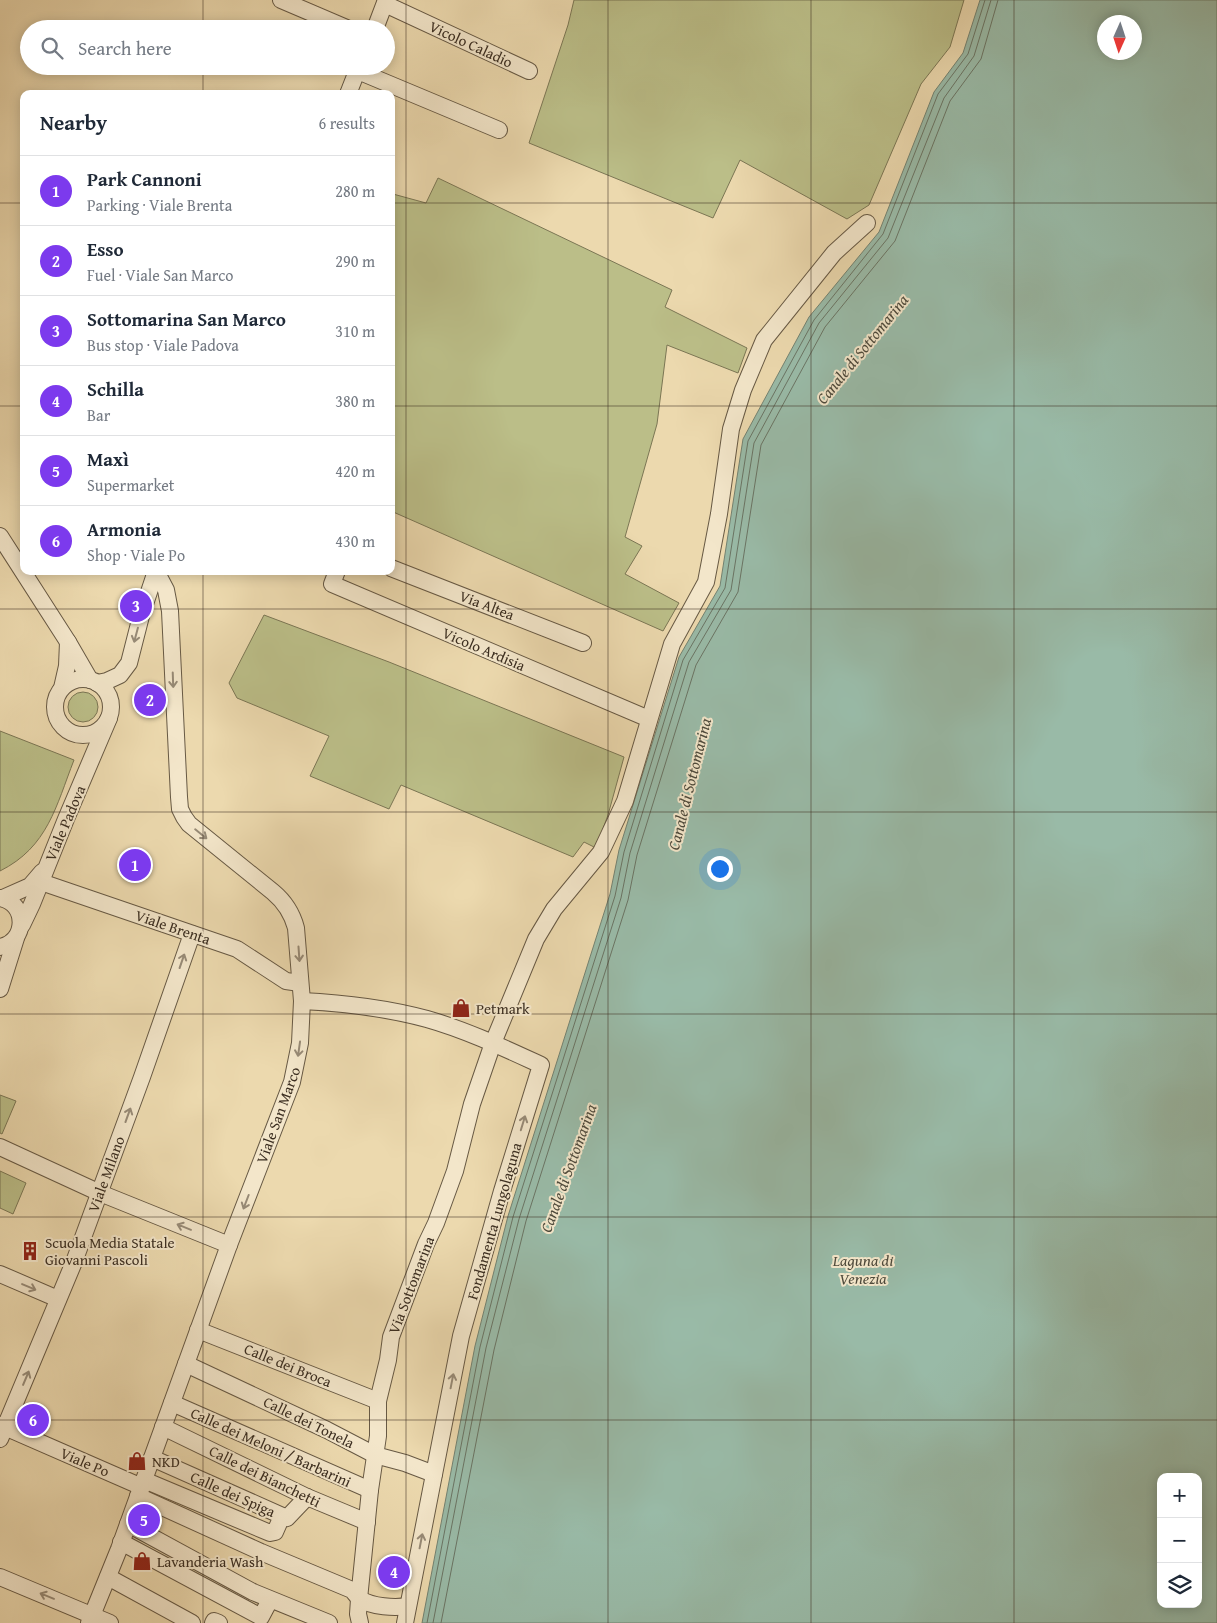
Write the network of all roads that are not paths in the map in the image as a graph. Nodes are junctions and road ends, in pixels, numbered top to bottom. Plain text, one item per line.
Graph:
1 (281, 0) edge
2 (386, 2) edge
3 (327, 20) edge
4 (379, 20) edge
5 (529, 71) dead end
6 (355, 75) edge
7 (374, 75) edge
8 (350, 90) edge
9 (499, 130) dead end
10 (866, 224) dead end
11 (0, 536) edge
12 (20, 567) edge
13 (395, 570) edge
14 (25, 575) edge
15 (155, 575) edge
16 (158, 575) edge
17 (335, 575) edge
18 (68, 642) junction
19 (584, 643) dead end
20 (94, 681) junction
21 (62, 688) junction
22 (109, 718) junction
23 (649, 719) junction
24 (68, 731) junction
25 (84, 778) junction
26 (43, 875) junction
27 (2, 898) edge
28 (19, 931) junction
29 (192, 934) junction
30 (0, 947) edge
31 (300, 983) junction
32 (0, 989) edge
33 (302, 1001) junction
34 (493, 1043) junction
35 (0, 1147) edge
36 (100, 1194) junction
37 (229, 1245) junction
38 (0, 1274) edge
39 (58, 1299) junction
40 (198, 1330) junction
41 (186, 1364) junction
42 (378, 1401) junction
43 (172, 1402) junction
44 (163, 1427) junction
45 (2, 1430) edge
46 (375, 1455) junction
47 (152, 1458) junction
48 (434, 1474) junction
49 (141, 1487) junction
50 (370, 1490) junction
51 (307, 1497) junction
52 (282, 1516) junction
53 (367, 1522) junction
54 (128, 1524) junction
55 (121, 1542) junction
56 (0, 1577) edge
57 (108, 1577) junction
58 (359, 1599) junction
59 (277, 1603) junction
60 (408, 1606) junction
61 (90, 1619) edge
62 (110, 1623) edge
63 (192, 1623) edge
64 (213, 1623) edge
65 (219, 1623) edge
66 (328, 1623) edge
67 (360, 1623) edge
68 (405, 1623) edge

1 - 3 street
2 - 4 street
2 - 5 street, Vicolo Caladio
6 - 8 street
7 - 9 street
10 - 23 street, Via Sottomarina
11 - 12 street
13 - 19 street, Via Altea
14 - 18 street
15 -> 20 street
16 -> 31 street, Viale San Marco
17 - 23 street, Vicolo Ardisia
18 - 20 street
18 - 21 street
20 - 21 street
20 - 22 street
21 - 24 street
22 - 24 street
22 - 25 street, Viale Padova
23 - 34 street, Via Sottomarina
24 - 25 street, Viale Padova
25 - 26 street, Viale Padova
26 - 27 street, Viale Padova
26 - 28 street, Viale Padova
26 - 29 street, Viale Brenta
27 - 28 street
28 - 30 street
28 - 32 street, Viale Padova
29 - 31 street, Viale Brenta
36 -> 29 street, Viale Milano
31 - 33 street, Viale San Marco
33 - 34 street, Fondamenta Lungolaguna
33 -> 37 street, Viale San Marco
34 - 42 street, Via Sottomarina
48 -> 34 street, Fondamenta Lungolaguna
35 - 36 street
37 -> 36 street
36 - 39 street, Viale Milano
37 - 40 street, Viale San Marco
38 -> 39 street
45 -> 39 street, Viale Milano
40 - 41 street, Viale San Marco
40 - 42 street, Calle dei Broca
41 - 43 street, Viale San Marco
41 - 46 street, Calle dei Tonela
42 - 46 street, Via Sottomarina
43 - 44 street, Viale San Marco
43 - 50 street, Calle dei Meloni / Barbarini
44 - 47 street, Viale San Marco
44 - 51 street, Calle dei Bianchetti
45 - 49 street, Viale Po
46 - 48 street, Calle dei Tonela
46 - 50 street, Via Sottomarina
47 - 49 street, Viale San Marco
47 - 52 street, Calle dei Spiga
60 -> 48 street, Fondamenta Lungolaguna
49 - 52 street
49 - 54 street, Viale San Marco
49 - 58 street
50 - 53 street, Via Sottomarina
51 - 52 street, Calle dei Spiga
51 - 53 street, Calle dei Bianchetti
53 - 58 street, Via Sottomarina
54 - 55 street, Viale San Marco
54 - 59 street
55 - 57 street, Viale San Marco
55 - 59 street
61 -> 56 street
57 - 61 street, Viale San Marco
57 - 63 street
58 - 60 street
58 - 67 street, Via Sottomarina
59 - 66 street
60 - 68 street, Fondamenta Lungolaguna
61 - 62 street
64 - 65 street

